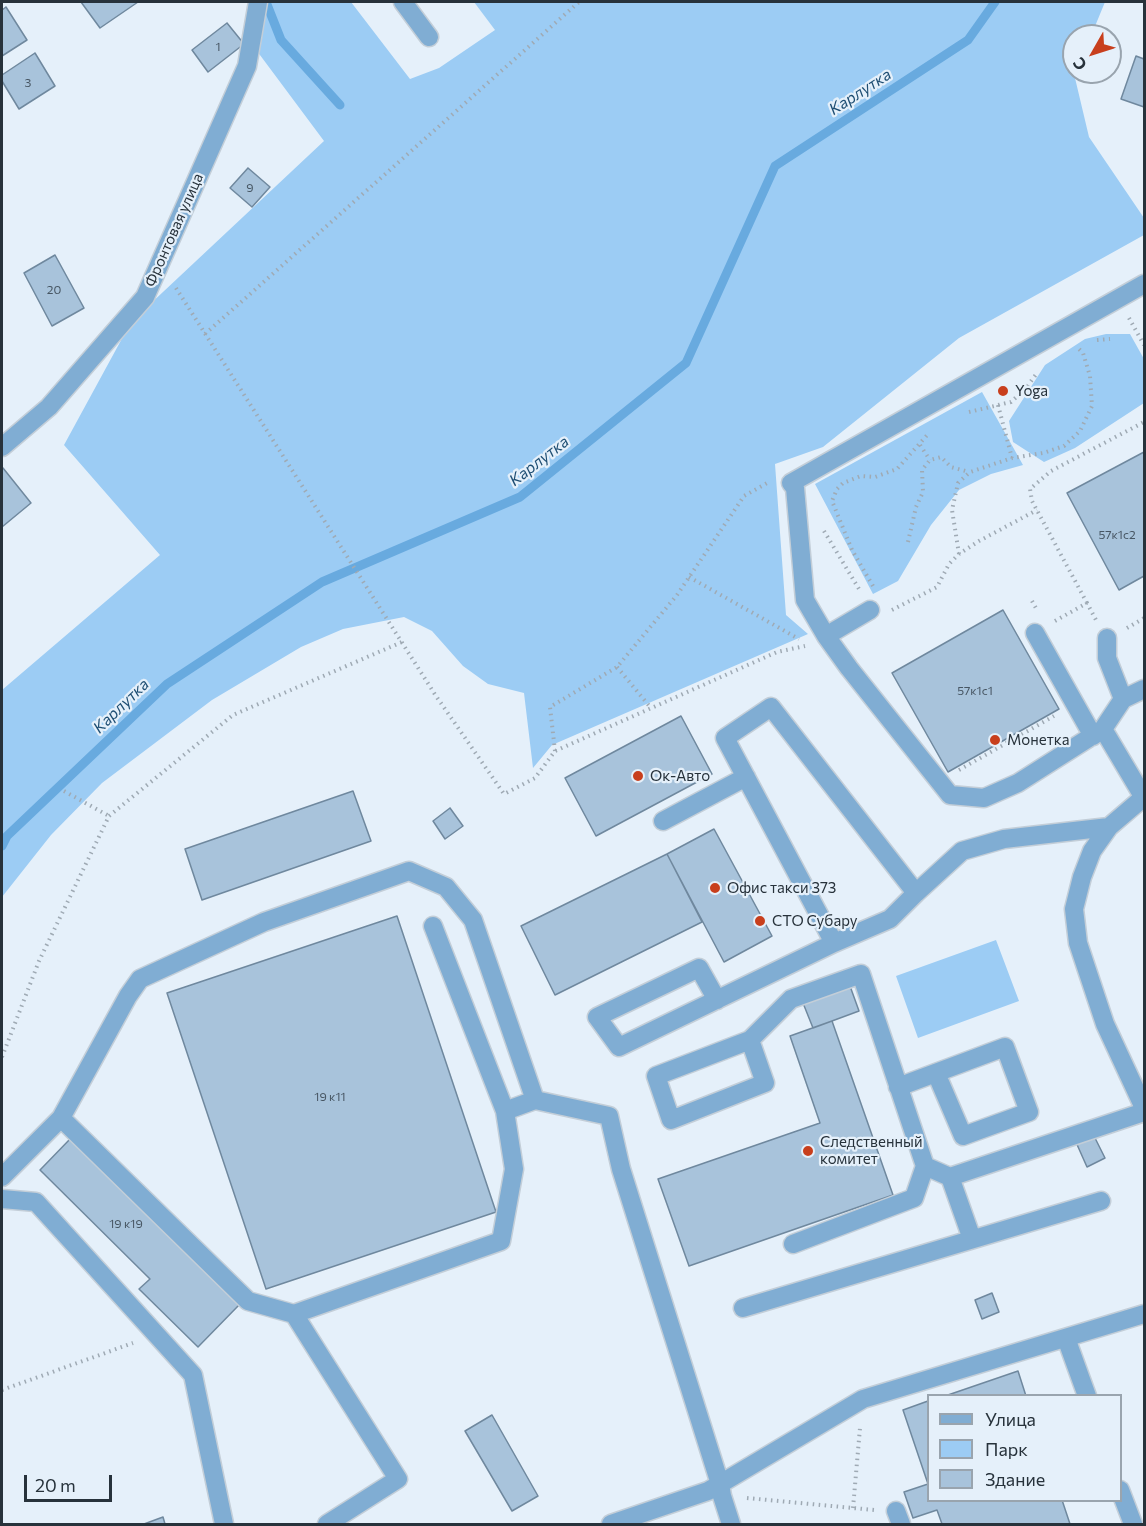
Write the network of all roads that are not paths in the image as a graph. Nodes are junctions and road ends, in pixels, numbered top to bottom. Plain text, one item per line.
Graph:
1 (258, 2) edge
2 (403, 2) edge
3 (429, 37) dead end
4 (1144, 285) edge
5 (2, 447) edge
6 (879, 606) road end
7 (1035, 633) dead end
8 (826, 636) junction
9 (1107, 638) dead end
10 (1144, 689) edge
11 (1123, 699) junction
12 (1098, 732) junction
13 (746, 777) junction
14 (1144, 797) edge
15 (663, 821) dead end
16 (1109, 827) junction
17 (916, 893) junction
18 (433, 926) dead end
19 (834, 943) junction
20 (717, 1000) junction
21 (750, 1040) junction
22 (936, 1073) junction
23 (898, 1087) junction
24 (535, 1100) junction
25 (1144, 1110) edge
26 (505, 1111) junction
27 (61, 1118) junction
28 (925, 1166) junction
29 (2, 1177) edge
30 (950, 1177) junction
31 (2, 1199) edge
32 (1101, 1200) dead end
33 (972, 1239) junction
34 (793, 1244) dead end
35 (743, 1308) dead end
36 (294, 1314) junction
37 (1144, 1314) edge
38 (1066, 1338) junction
39 (1087, 1394) edge
40 (721, 1490) junction
41 (1122, 1495) edge
42 (224, 1524) edge
43 (327, 1524) edge
44 (611, 1524) edge
45 (731, 1524) edge
46 (1133, 1524) edge

1 - 5 street, Фронтовая улица
2 - 3 street
4 - 8 street
6 - 8 street
7 - 12 street
8 - 12 street
9 - 11 street
10 - 11 street
11 - 12 street
12 - 14 street
13 - 15 street
13 - 17 street
13 - 19 street
14 - 16 street
16 - 17 street
16 - 25 street
17 - 19 street
18 - 26 street
19 - 20 street
20 - 20 street
21 - 21 street
21 - 23 street
22 - 22 street
22 - 23 street
23 - 28 street
24 - 26 street
24 - 27 street
24 - 40 street
25 - 30 street
26 - 36 street
27 - 29 street
27 - 36 street
28 - 30 street
28 - 34 street
30 - 33 street
31 - 42 street
32 - 33 street
33 - 35 street
36 - 43 street
37 - 38 street
38 - 39 street
38 - 40 street
40 - 44 street
40 - 45 street
41 - 46 street

